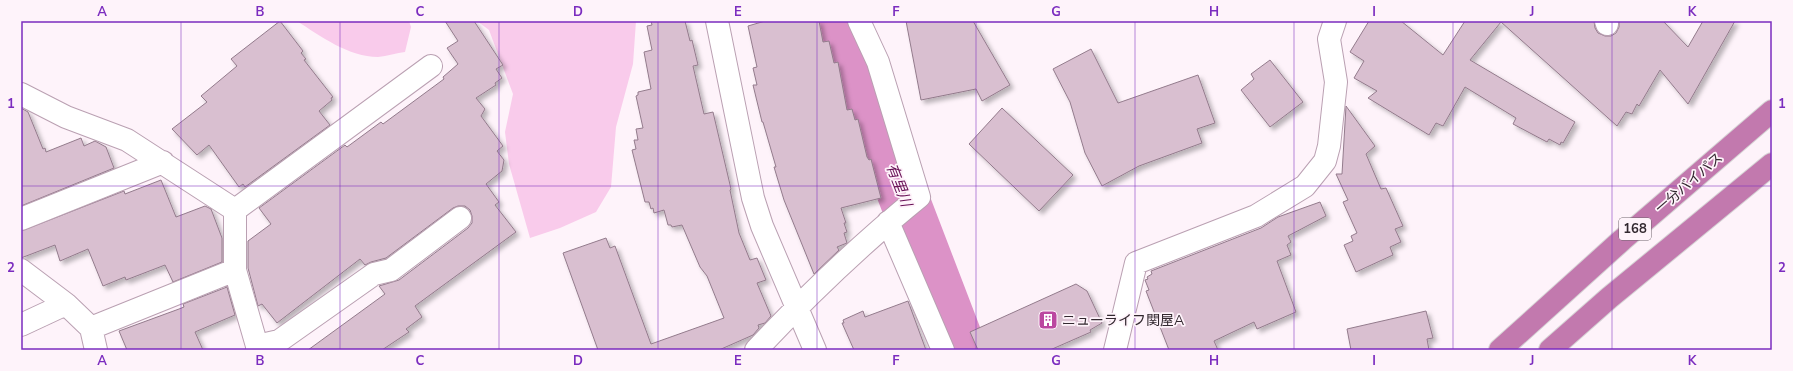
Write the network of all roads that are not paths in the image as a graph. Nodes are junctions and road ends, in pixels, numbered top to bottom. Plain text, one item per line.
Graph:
1 (717, 21) edge
2 (859, 21) edge
3 (1335, 21) edge
4 (431, 66) dead end
5 (21, 94) edge
6 (1772, 111) edge
7 (163, 162) junction
8 (1772, 164) edge
9 (235, 210) junction
10 (460, 218) dead end
11 (21, 219) edge
12 (888, 222) junction
13 (21, 270) edge
14 (235, 270) junction
15 (66, 304) junction
16 (796, 308) junction
17 (21, 325) edge
18 (91, 328) junction
19 (257, 348) edge
20 (96, 350) edge
21 (756, 350) edge
22 (815, 350) edge
23 (943, 350) edge
24 (1115, 350) edge
25 (1500, 350) edge
26 (1550, 350) edge

1 - 16 street
2 - 12 street
3 - 24 street
4 - 9 street
5 - 7 street
6 - 25 highway, 一分バイパス / 168
7 - 9 street
7 - 11 street
8 - 26 highway, 168
9 - 14 street
10 - 19 street
12 - 16 street
12 - 23 street
13 - 15 street
14 - 18 street
14 - 19 street
15 - 17 street
15 - 18 street
16 - 21 street
16 - 22 street
18 - 20 street

